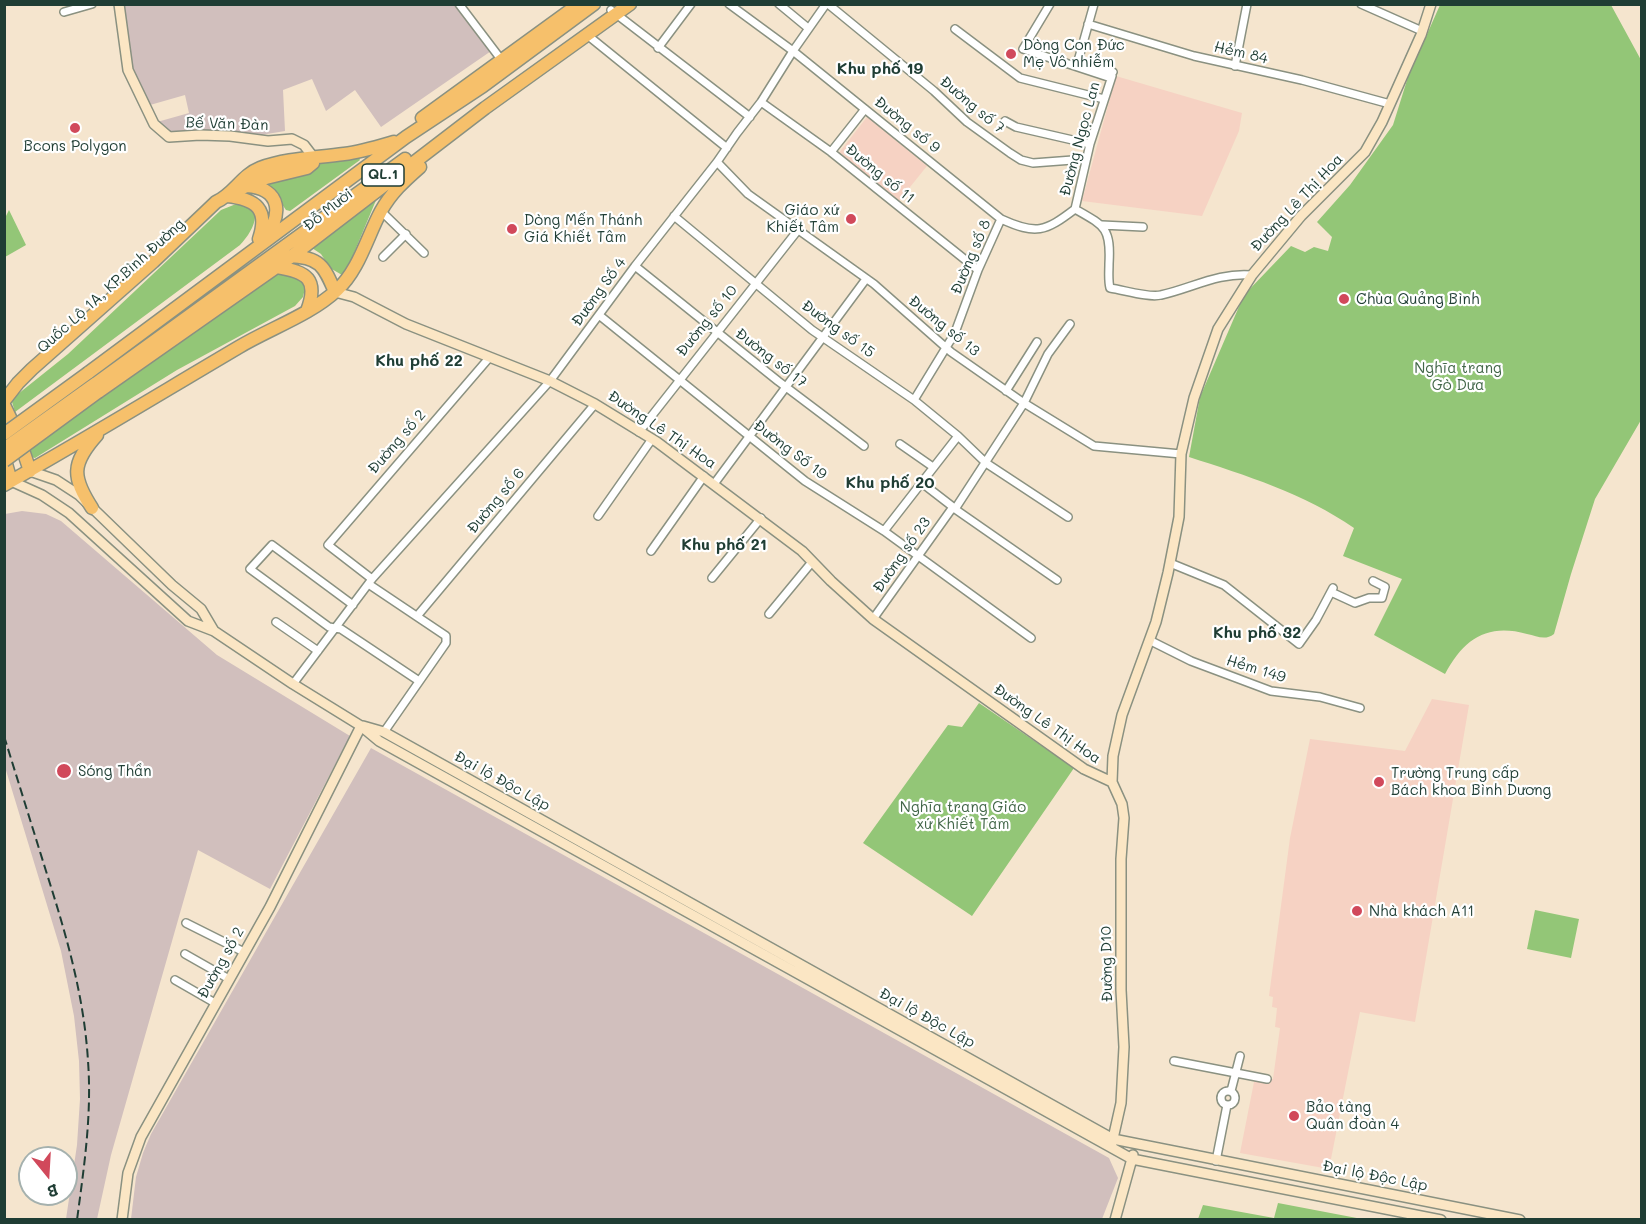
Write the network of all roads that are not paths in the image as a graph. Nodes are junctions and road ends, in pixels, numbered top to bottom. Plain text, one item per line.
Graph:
1 (92, 4) edge
2 (119, 4) edge
3 (459, 4) edge
4 (579, 4) edge
5 (594, 4) edge
6 (630, 4) edge
7 (691, 4) edge
8 (729, 4) edge
9 (779, 4) edge
10 (827, 4) edge
11 (1050, 4) edge
12 (1094, 4) edge
13 (1247, 4) edge
14 (1362, 4) edge
15 (1431, 4) edge
16 (615, 10) edge
17 (64, 12) dead end
18 (1088, 24) junction
19 (808, 28) junction
20 (955, 29) dead end
21 (1422, 31) junction
22 (586, 34) junction
23 (658, 48) junction
24 (793, 51) junction
25 (504, 64) junction
26 (1234, 66) junction
27 (1112, 76) junction
28 (493, 94) junction
29 (1104, 99) junction
30 (761, 102) junction
31 (1390, 104) junction
32 (485, 108) junction
33 (865, 109) junction
34 (750, 117) junction
35 (1005, 121) dead end
36 (406, 137) junction
37 (386, 144) junction
38 (1090, 144) junction
39 (727, 148) junction
40 (831, 152) junction
41 (314, 158) junction
42 (1086, 159) junction
43 (717, 162) junction
44 (245, 186) junction
45 (224, 197) junction
46 (1075, 209) junction
47 (381, 211) junction
48 (674, 216) junction
49 (1001, 219) junction
50 (1102, 225) junction
51 (1143, 227) dead end
52 (798, 230) junction
53 (270, 231) junction
54 (406, 234) junction
55 (257, 244) junction
56 (424, 253) dead end
57 (292, 256) junction
58 (383, 257) dead end
59 (275, 261) junction
60 (635, 266) junction
61 (978, 270) junction
62 (1252, 275) junction
63 (866, 279) junction
64 (757, 284) junction
65 (334, 292) junction
66 (307, 311) junction
67 (599, 315) junction
68 (1070, 324) dead end
69 (717, 332) junction
70 (823, 337) junction
71 (1037, 342) dead end
72 (946, 348) junction
73 (489, 358) junction
74 (91, 379) junction
75 (679, 380) junction
76 (550, 381) junction
77 (786, 387) junction
78 (1006, 391) junction
79 (914, 400) junction
80 (4, 403) edge
81 (1023, 403) junction
82 (595, 404) junction
83 (4, 424) edge
84 (103, 427) junction
85 (639, 432) junction
86 (4, 434) edge
87 (750, 436) junction
88 (958, 436) junction
89 (652, 439) junction
90 (900, 444) dead end
91 (864, 446) dead end
92 (4, 449) edge
93 (1180, 454) junction
94 (4, 459) edge
95 (986, 463) junction
96 (933, 468) junction
97 (30, 471) junction
98 (704, 476) junction
99 (8, 483) edge
100 (922, 483) junction
101 (714, 484) junction
102 (92, 508) junction
103 (954, 508) junction
104 (598, 516) dead end
105 (761, 518) junction
106 (1068, 518) dead end
107 (884, 531) junction
108 (651, 551) dead end
109 (919, 555) junction
110 (812, 562) junction
111 (1170, 563) junction
112 (712, 578) dead end
113 (1057, 580) dead end
114 (1373, 581) dead end
115 (371, 582) junction
116 (353, 605) junction
117 (769, 614) dead end
118 (418, 615) junction
119 (873, 619) junction
120 (276, 622) dead end
121 (335, 628) junction
122 (214, 631) junction
123 (1031, 638) dead end
124 (1149, 640) junction
125 (318, 651) junction
126 (419, 681) junction
127 (293, 684) junction
128 (1360, 708) dead end
129 (361, 726) junction
130 (384, 732) junction
131 (1112, 782) junction
132 (186, 923) dead end
133 (244, 951) junction
134 (186, 954) dead end
135 (229, 979) junction
136 (175, 980) dead end
137 (215, 1004) junction
138 (1240, 1056) dead end
139 (1174, 1061) dead end
140 (1236, 1072) junction
141 (1267, 1079) dead end
142 (1112, 1144) junction
143 (1136, 1145) junction
144 (1132, 1159) junction
145 (1216, 1161) junction
146 (122, 1220) edge
147 (1115, 1220) edge
148 (1441, 1220) edge
149 (1520, 1220) edge

1 - 17 street
2 - 41 main road, Bế Văn Đàn
3 - 25 street
4 - 25 highway, Đỗ Mười / QL.1
5 - 25 highway, Đỗ Mười / QL.1
6 - 16 highway, Đỗ Mười / QL.1
7 - 23 street
8 - 24 street, Đường số 9
9 - 19 street
10 - 19 street, Đường Số 4
10 - 42 street, Đường số 7
11 - 27 street
12 - 18 street
13 - 26 street
14 - 21 street
15 - 21 main road, Đường Lê Thị Hoa
16 - 22 highway, Đỗ Mười / QL.1
16 - 23 street
18 - 26 street, Hẻm 84
18 - 27 street
19 - 24 street, Đường Số 4
20 - 29 street
21 - 31 main road, Đường Lê Thị Hoa
22 - 28 highway, Đỗ Mười / QL.1
22 - 32 highway, Đỗ Mười / QL.1
22 - 39 street
23 - 34 street
24 - 30 street, Đường Số 4
24 - 33 street, Đường số 9
25 - 36 highway, Đỗ Mười / QL.1
25 - 37 highway, Đỗ Mười / QL.1
26 - 31 street, Hẻm 84
27 - 29 street, Đường Ngọc Lan
28 - 32 highway
28 - 59 highway, Đỗ Mười / QL.1
29 - 38 street, Đường Ngọc Lan
30 - 34 street, Đường Số 4
30 - 40 street, Đường số 11
31 - 62 main road, Đường Lê Thị Hoa
32 - 47 highway
32 - 57 highway, Đỗ Mười / QL.1
33 - 40 street
33 - 49 street, Đường số 9
34 - 39 street, Đường Số 4
35 - 38 street
36 - 37 highway
36 - 55 highway, Đỗ Mười / QL.1
37 - 41 highway
37 - 53 highway, Đỗ Mười / QL.1
38 - 42 street, Đường Ngọc Lan
39 - 43 street, Đường Số 4
40 - 61 street, Đường số 11
41 - 44 highway
41 - 45 highway
42 - 46 street, Đường Ngọc Lan
43 - 48 street, Đường Số 4
43 - 52 street, Đường số 13
44 - 45 highway
44 - 53 highway
45 - 55 highway
45 - 80 highway
46 - 49 street, Đường số 9
46 - 50 street
47 - 54 street
47 - 65 highway
48 - 60 street, Đường Số 4
48 - 64 street, Đường số 15
49 - 61 street, Đường số 8
50 - 51 street
50 - 62 street
52 - 63 street, Đường số 13
52 - 64 street, Đường số 10
53 - 55 highway, Đỗ Mười / QL.1
54 - 56 street
54 - 58 street
55 - 74 highway, Đỗ Mười / QL.1
57 - 59 highway
57 - 65 highway
59 - 66 highway
59 - 74 highway, Đỗ Mười / QL.1
60 - 67 street, Đường Số 4
60 - 69 street, Đường số 17
61 - 72 street, Đường số 8
62 - 93 main road, Đường Lê Thị Hoa
63 - 70 street
63 - 72 street, Đường số 13
64 - 69 street, Đường số 10
64 - 70 street, Đường số 15
65 - 66 highway
65 - 73 main road, Đường Lê Thị Hoa
66 - 84 highway
67 - 75 street, Đường Số 19
67 - 76 street, Đường Số 4
68 - 81 street, Đường số 23
69 - 75 street, Đường số 10
69 - 77 street, Đường số 17
70 - 77 street
70 - 79 street, Đường số 15
71 - 78 street
72 - 78 street, Đường số 13
72 - 79 street, Đường số 8
73 - 76 main road, Đường Lê Thị Hoa
73 - 115 street, Đường số 2
74 - 83 highway, QL.1
74 - 86 highway, QL.1, bridge
74 - 92 highway, QL.1, bridge
74 - 94 highway, QL.1, bridge
75 - 85 street, Đường số 10
75 - 87 street, Đường Số 19
76 - 82 main road, Đường Lê Thị Hoa
76 - 115 street, Đường Số 4
77 - 87 street
77 - 91 street, Đường số 17
78 - 81 street, Đường số 13
79 - 88 street, Đường số 15
80 - 97 highway
81 - 93 street, Đường số 13
81 - 95 street, Đường số 23
82 - 85 main road, Đường Lê Thị Hoa
82 - 118 street, Đường số 6
84 - 97 highway
84 - 102 highway
85 - 89 main road, Đường Lê Thị Hoa
87 - 101 street
87 - 107 street, Đường Số 19
88 - 95 street, Đường số 15
88 - 96 street
89 - 98 main road, Đường Lê Thị Hoa
89 - 104 street
90 - 96 street
93 - 111 main road, Đường Lê Thị Hoa
94 - 99 highway
95 - 103 street, Đường số 23
95 - 106 street
96 - 100 street
97 - 99 highway
97 - 102 main road, Đại lộ Độc Lập
98 - 101 main road, Đường Lê Thị Hoa
98 - 108 street
99 - 122 main road, Đại lộ Độc Lập
100 - 103 street
100 - 107 street
101 - 105 main road, Đường Lê Thị Hoa
102 - 122 main road, Đại lộ Độc Lập
103 - 109 street, Đường số 23
103 - 113 street
105 - 110 main road, Đường Lê Thị Hoa
105 - 112 street
107 - 109 street, Đường Số 19
109 - 119 street, Đường số 23
109 - 123 street, Đường Số 19
110 - 117 street
110 - 119 main road, Đường Lê Thị Hoa
111 - 114 street
111 - 124 main road, Đường Lê Thị Hoa
115 - 116 street, Đường Số 4
115 - 118 street
116 - 121 street, Đường Số 4
116 - 121 street
118 - 126 street
119 - 131 main road, Đường Lê Thị Hoa
120 - 125 street
121 - 125 street, Đường Số 4
121 - 126 street
122 - 127 main road, Đại lộ Độc Lập
124 - 128 street, Hẻm 149
124 - 131 main road, Đường Lê Thị Hoa
125 - 127 street, Đường Số 4
126 - 130 street
127 - 129 main road, Đại lộ Độc Lập
129 - 130 main road, Đại lộ Độc Lập
129 - 133 main road, Đường số 2
129 - 142 main road, Đại lộ Độc Lập
130 - 142 main road, Đại lộ Độc Lập
131 - 142 main road, Đường D10
132 - 133 street
133 - 135 main road, Đường số 2
134 - 135 street
135 - 137 main road, Đường số 2
136 - 137 street
137 - 146 main road, Đường số 2
138 - 140 street
139 - 140 street
140 - 141 street
140 - 145 street
142 - 143 main road, Đại lộ Độc Lập
142 - 144 main road, Đại lộ Độc Lập
143 - 144 main road
143 - 145 main road, Đại lộ Độc Lập
144 - 147 main road
144 - 148 main road, Đại lộ Độc Lập
145 - 149 main road, Đại lộ Độc Lập

